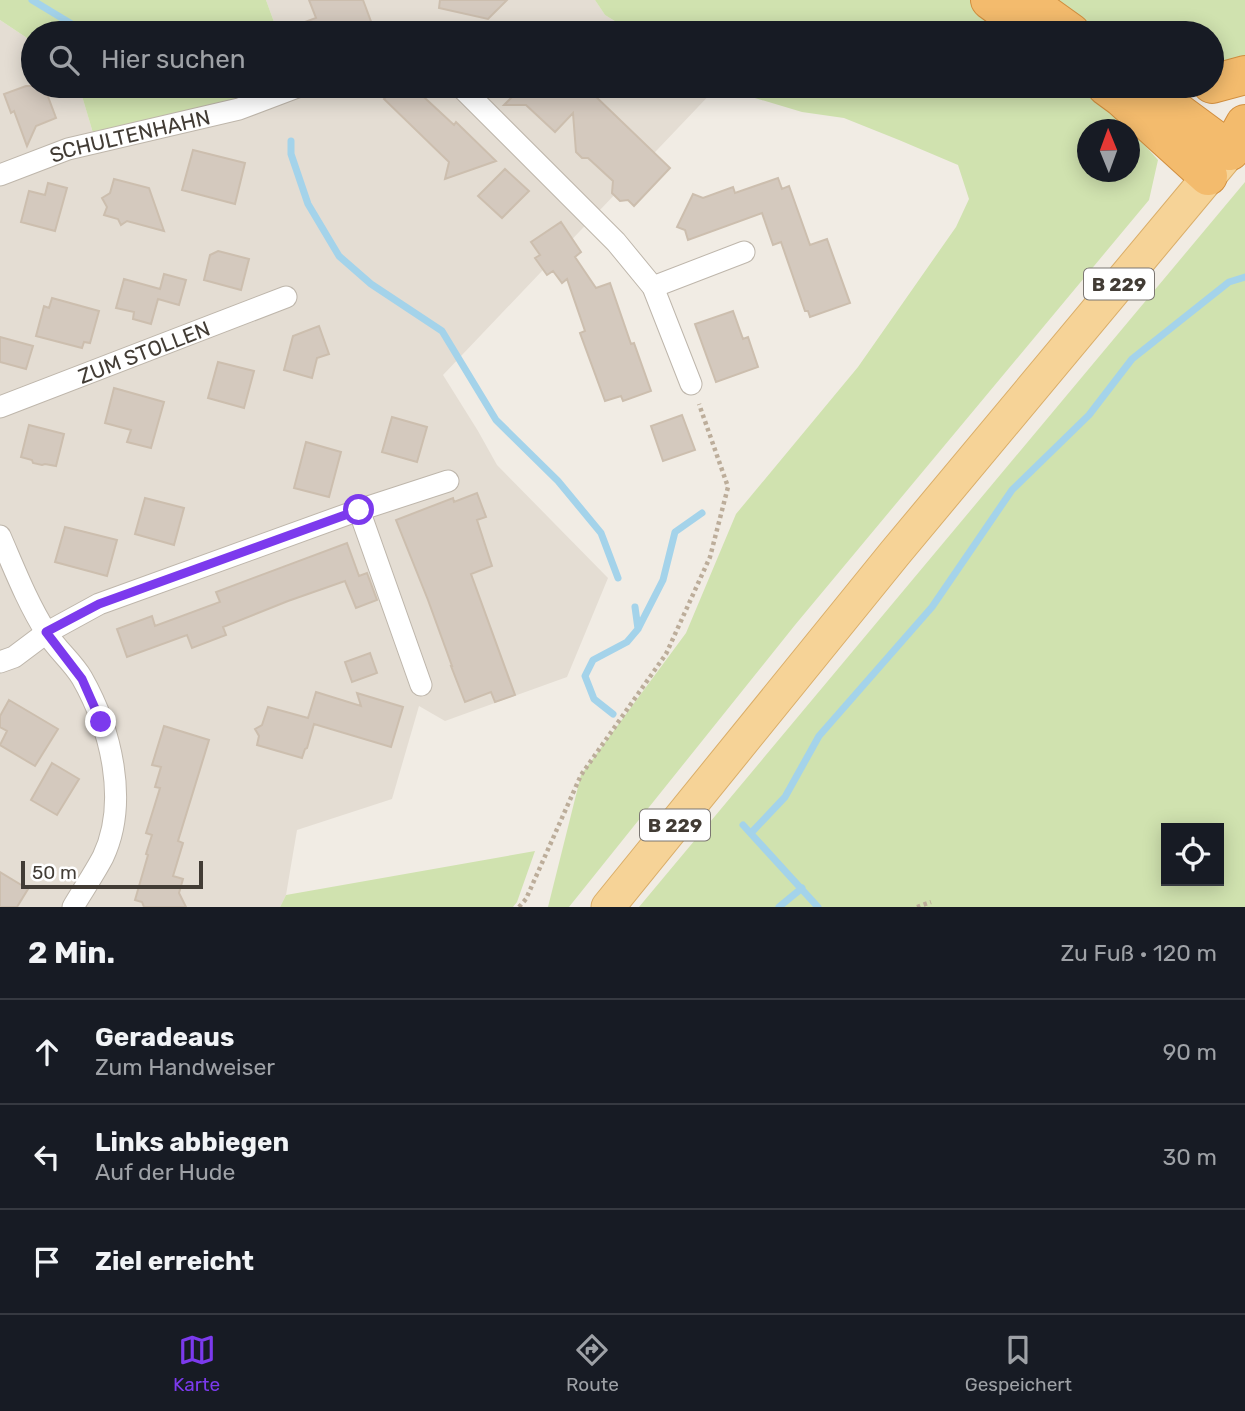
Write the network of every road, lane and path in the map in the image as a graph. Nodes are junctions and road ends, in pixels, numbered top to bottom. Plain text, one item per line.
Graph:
1 (990, 0) edge
2 (1025, 0) edge
3 (1019, 21) edge
4 (1054, 21) edge
5 (1245, 75) edge
6 (1224, 81) edge
7 (267, 98) edge
8 (472, 98) edge
9 (1123, 98) edge
10 (1159, 98) edge
11 (1232, 148) edge
12 (0, 175) edge
13 (744, 252) dead end
14 (653, 287) junction
15 (286, 297) dead end
16 (691, 384) joint
17 (0, 407) edge
18 (447, 481) dead end
19 (359, 510) junction
20 (0, 536) edge
21 (46, 632) junction
22 (0, 662) edge
23 (421, 685) dead end
24 (931, 902) dead end
25 (73, 907) edge
26 (519, 907) edge
27 (608, 907) edge
28 (917, 907) edge

1 - 3 highway
2 - 4 highway
5 - 6 highway
7 - 12 street, SCHULTENHAHN
8 - 14 street
9 - 11 highway
10 - 11 highway
11 - 27 main road, B 229
13 - 14 street
14 - 16 street
15 - 17 street, ZUM STOLLEN
16 - 26 path
18 - 19 street
19 - 21 street
19 - 23 street
20 - 21 street
21 - 22 street
21 - 25 street
24 - 28 path

